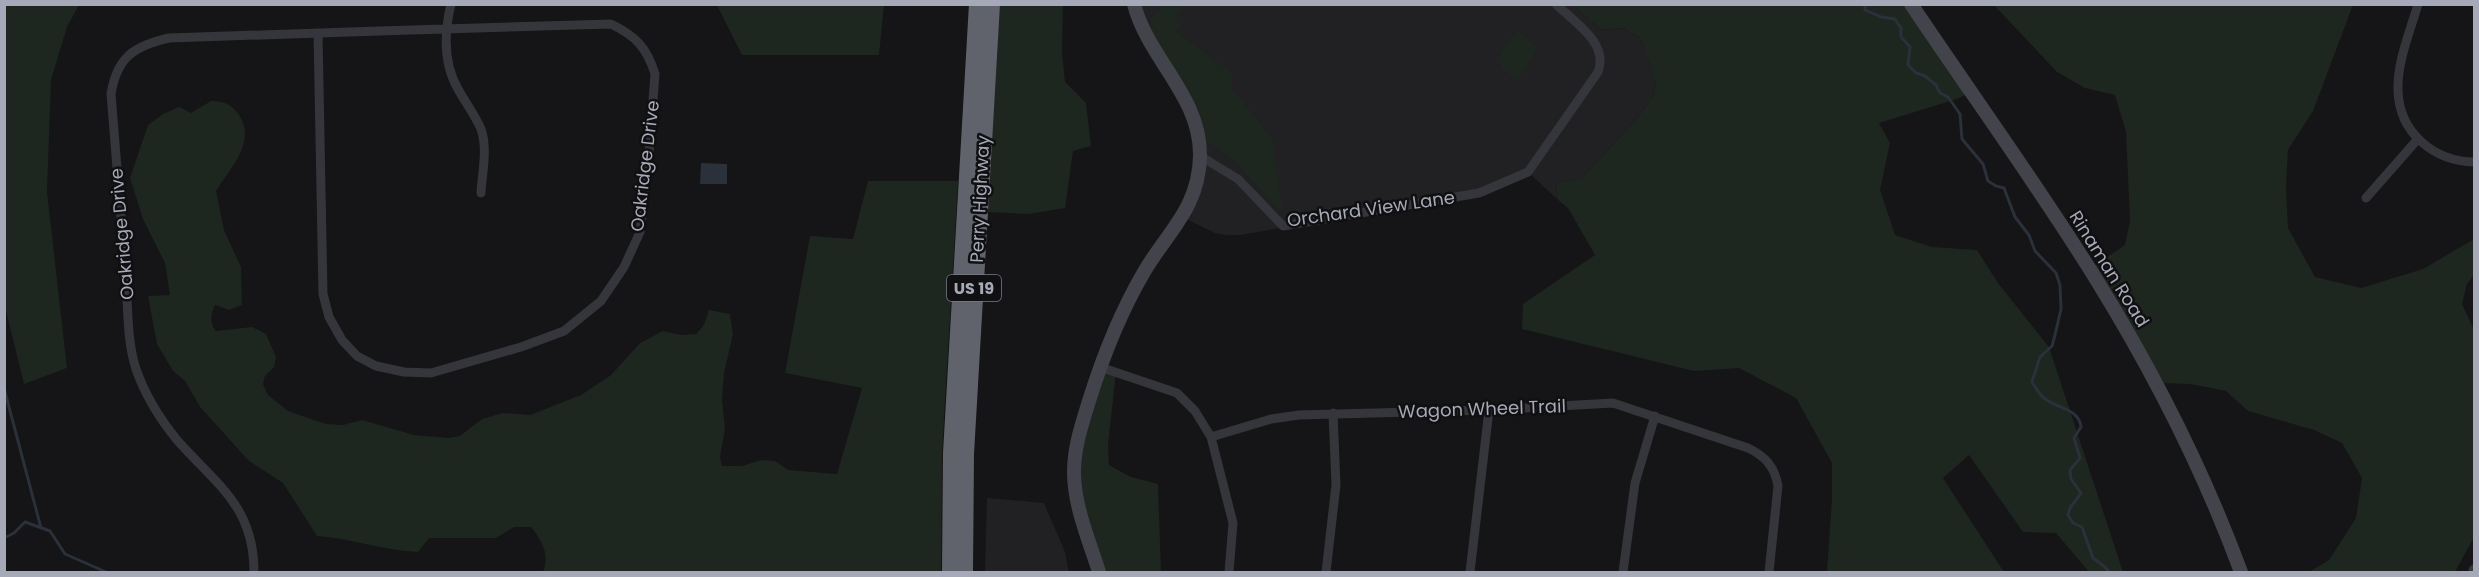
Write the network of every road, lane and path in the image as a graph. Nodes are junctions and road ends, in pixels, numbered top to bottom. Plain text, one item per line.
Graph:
1 (451, 4) edge
2 (978, 4) edge
3 (991, 4) edge
4 (1556, 4) edge
5 (1911, 4) edge
6 (2418, 4) edge
7 (1137, 6) edge
8 (445, 28) junction
9 (318, 33) junction
10 (2417, 140) junction
11 (1200, 156) junction
12 (2475, 162) edge
13 (481, 193) dead end
14 (2366, 198) dead end
15 (1100, 367) junction
16 (1489, 410) junction
17 (1333, 413) junction
18 (1655, 416) junction
19 (1211, 437) junction
20 (254, 573) edge
21 (951, 573) edge
22 (964, 573) edge
23 (1099, 573) edge
24 (1229, 573) edge
25 (1326, 573) edge
26 (1470, 573) edge
27 (1623, 573) edge
28 (1769, 573) edge
29 (2241, 573) edge

1 - 8 street
2 - 21 highway, Perry Highway / US 19
3 - 22 highway, Perry Highway / US 19
4 - 11 street, Orchard View Lane
5 - 29 street, Rinaman Road
6 - 10 street
7 - 11 street
8 - 9 street, Oakridge Drive
8 - 9 street, Oakridge Drive
8 - 13 street
9 - 20 street, Oakridge Drive
10 - 12 street
10 - 14 street
11 - 15 street
15 - 19 street
15 - 23 street
16 - 17 street, Wagon Wheel Trail
16 - 18 street, Wagon Wheel Trail
16 - 26 street
17 - 19 street, Wagon Wheel Trail
17 - 25 street
18 - 27 street
18 - 28 street, Wagon Wheel Trail
19 - 24 street

